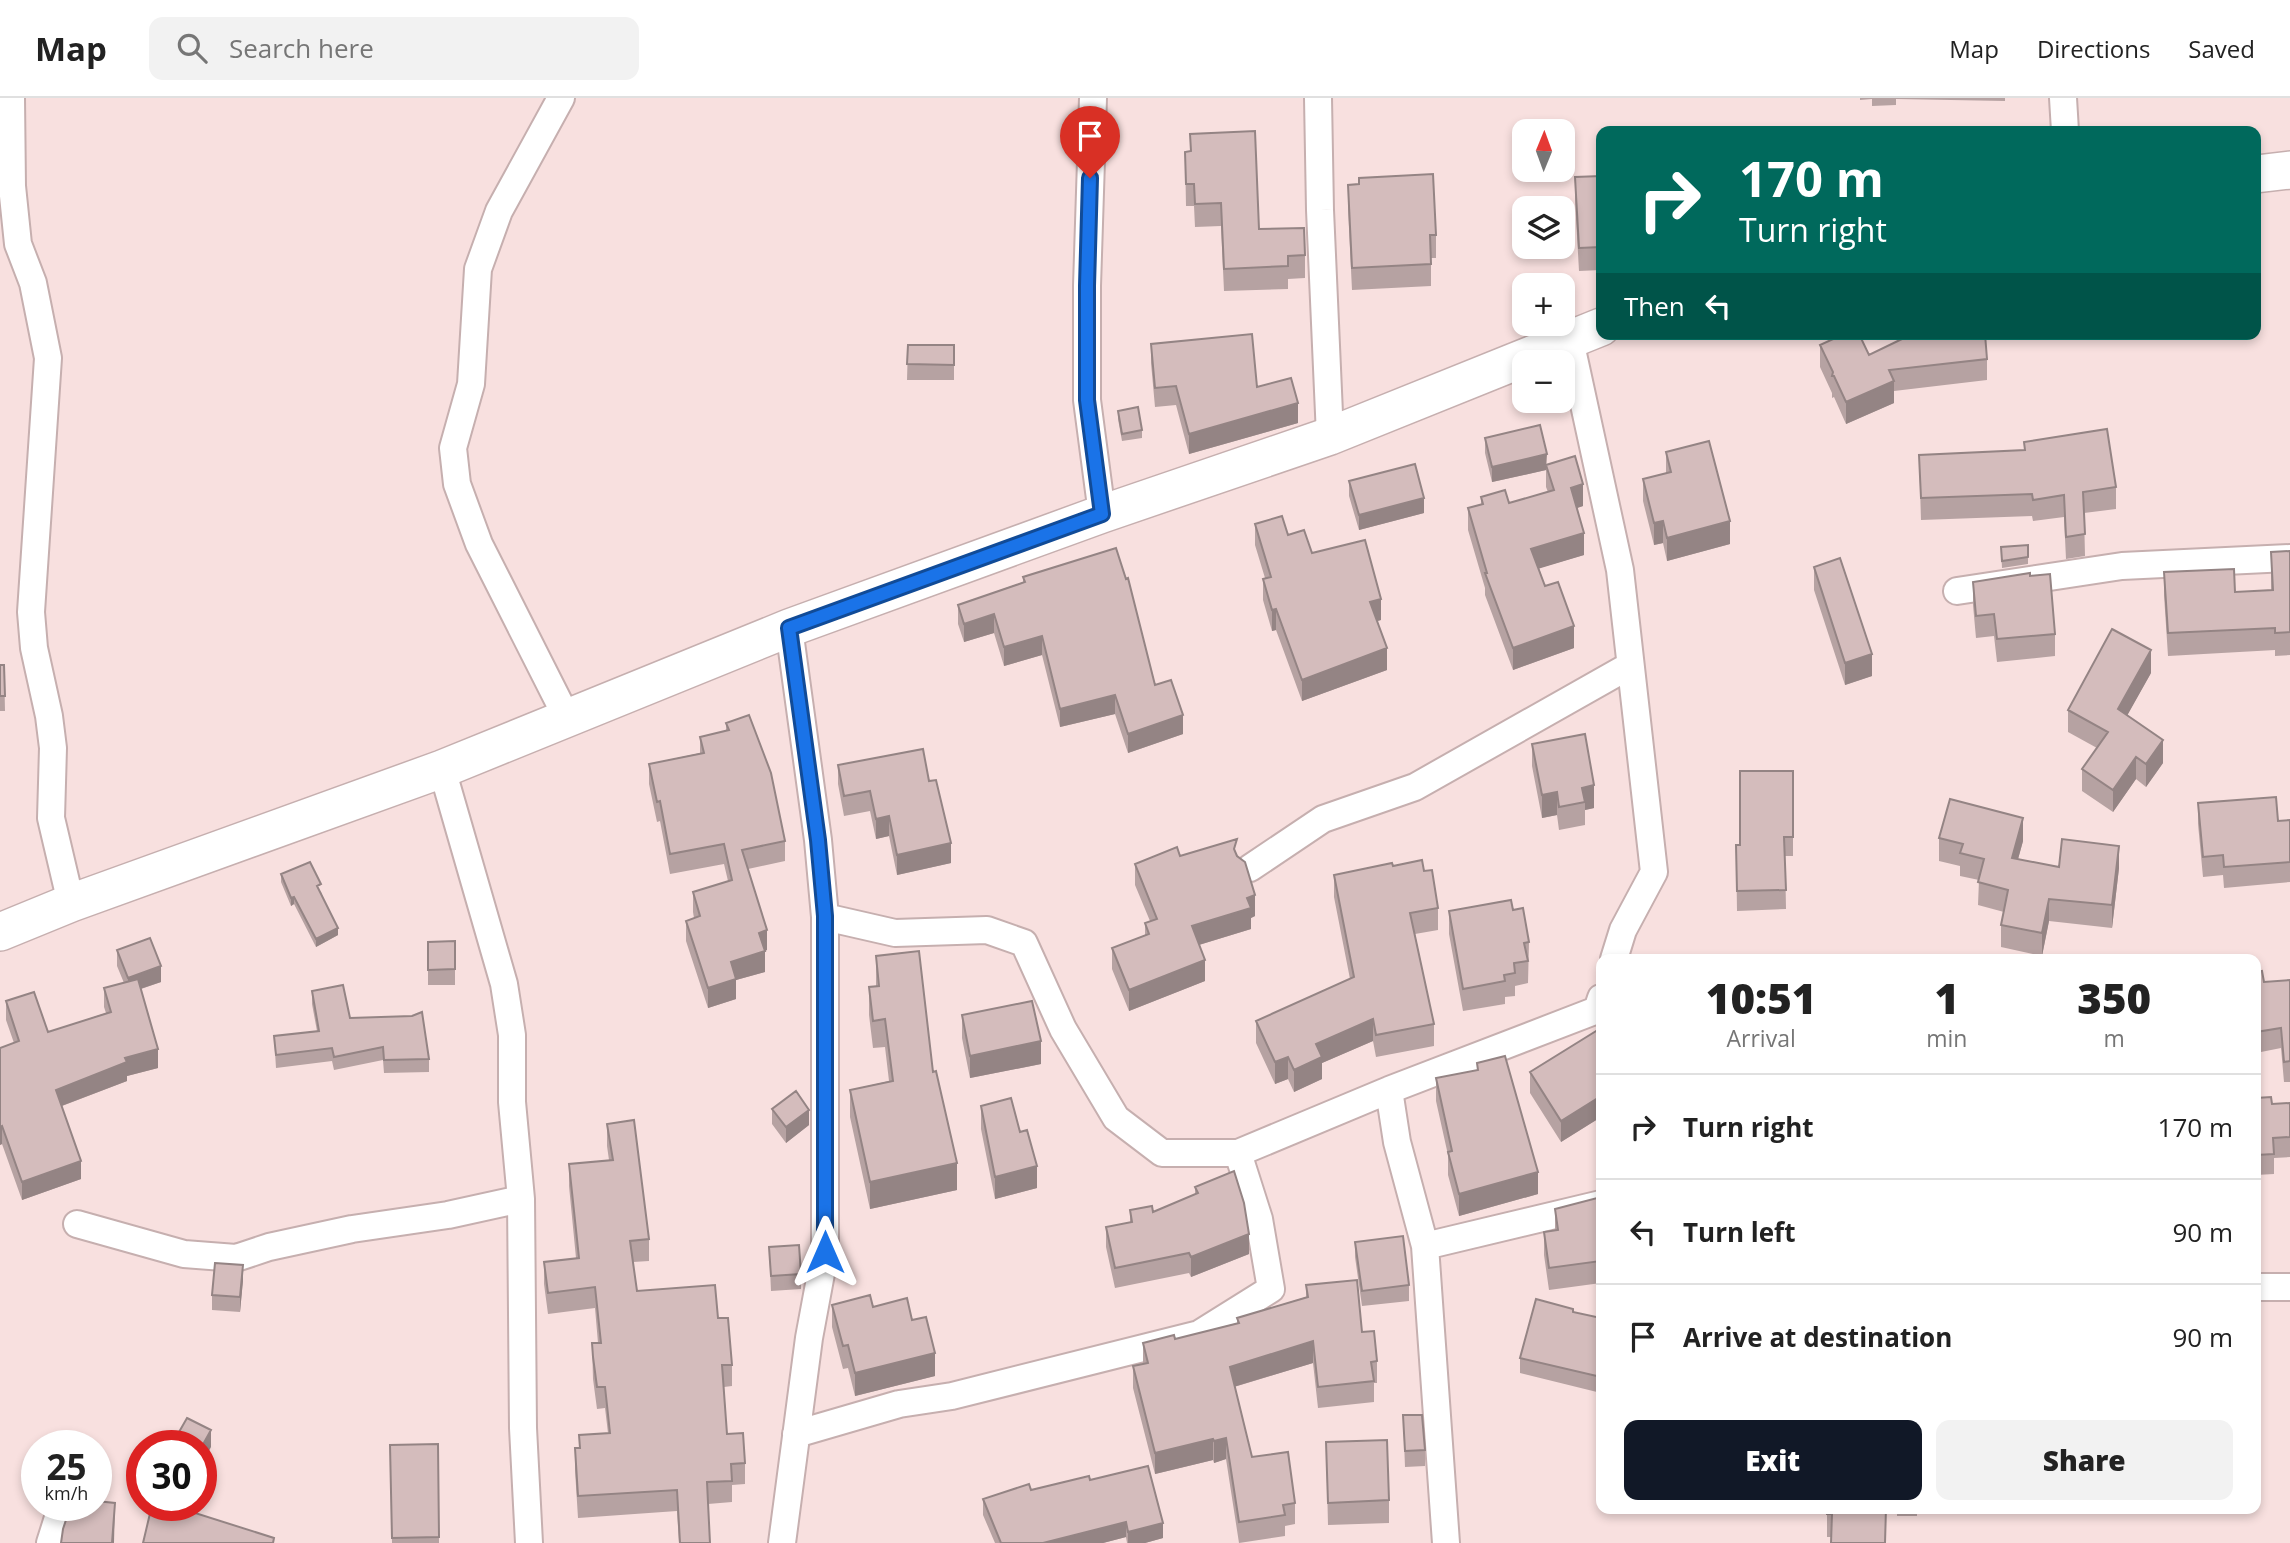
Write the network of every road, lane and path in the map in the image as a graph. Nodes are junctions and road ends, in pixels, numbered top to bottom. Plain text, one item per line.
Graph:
1 (11, 98) edge
2 (561, 98) edge
3 (1093, 98) edge
4 (1318, 98) edge
5 (2063, 98) edge
6 (2066, 126) edge
7 (2290, 170) edge
8 (2261, 173) edge
9 (6, 187) edge
10 (1586, 334) edge
11 (1330, 436) junction
12 (1102, 514) junction
13 (2290, 558) edge
14 (1957, 591) dead end
15 (789, 628) junction
16 (1629, 666) junction
17 (567, 718) junction
18 (442, 769) junction
19 (1250, 868) edge
20 (71, 903) junction
21 (825, 916) junction
22 (0, 932) edge
23 (1616, 954) edge
24 (1596, 1010) edge
25 (1389, 1090) junction
26 (1238, 1153) junction
27 (521, 1199) junction
28 (1596, 1204) edge
29 (77, 1224) dead end
30 (1425, 1246) junction
31 (2261, 1287) edge
32 (2290, 1287) edge
33 (796, 1434) junction
34 (57, 1521) edge
35 (50, 1543) edge
36 (529, 1543) edge
37 (782, 1543) edge
38 (1446, 1543) edge

1 - 9 street
2 - 17 street
3 - 12 street
4 - 11 street
5 - 6 street
7 - 8 street
9 - 20 street
10 - 11 street
10 - 16 street
11 - 12 street
12 - 15 street
13 - 14 street
15 - 17 street
15 - 21 street
16 - 19 street
16 - 23 street
17 - 18 street
18 - 20 street
18 - 27 street
20 - 22 street
21 - 26 street
21 - 33 street
24 - 25 street
25 - 26 street
25 - 30 street
26 - 33 street
27 - 29 street
27 - 36 street
28 - 30 street
30 - 38 street
31 - 32 street
33 - 37 street
34 - 35 street

